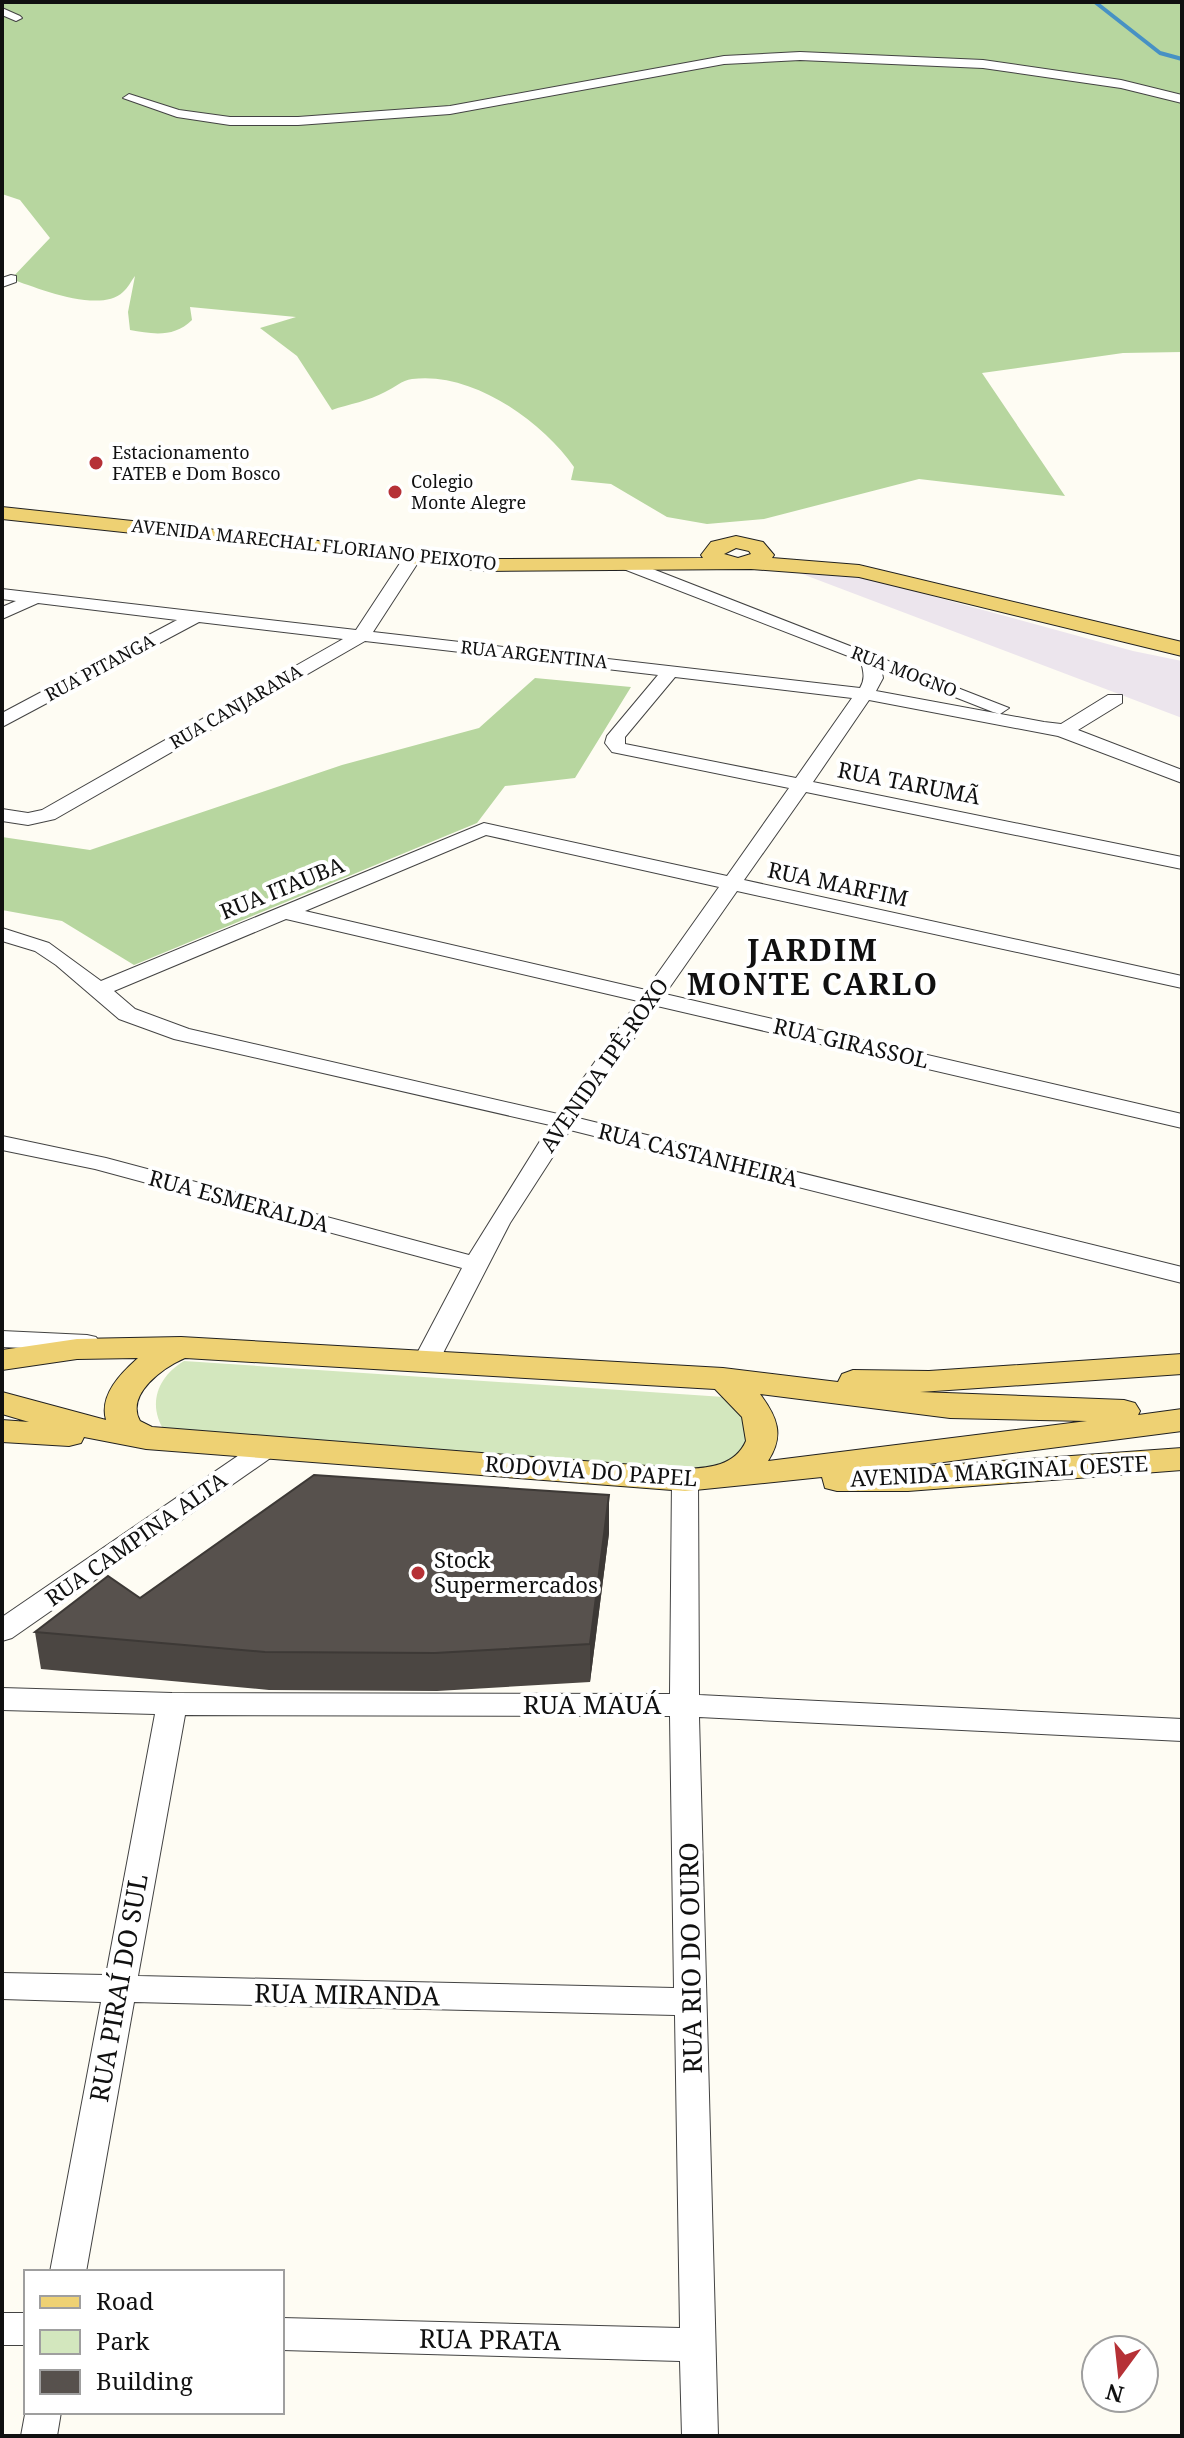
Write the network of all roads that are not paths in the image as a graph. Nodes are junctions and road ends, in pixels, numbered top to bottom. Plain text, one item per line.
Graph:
1 (2, 11) edge
2 (16, 18) dead end
3 (129, 98) dead end
4 (1182, 99) edge
5 (8, 517) edge
6 (735, 557) junction
7 (412, 558) junction
8 (627, 564) junction
9 (2, 594) edge
10 (38, 597) junction
11 (2, 614) edge
12 (199, 615) junction
13 (361, 636) junction
14 (1182, 649) edge
15 (870, 660) junction
16 (672, 670) junction
17 (865, 694) junction
18 (1115, 699) dead end
19 (2, 721) edge
20 (1063, 731) junction
21 (1182, 777) edge
22 (801, 785) junction
23 (2, 815) edge
24 (484, 829) joint
25 (1182, 863) edge
26 (730, 886) junction
27 (286, 913) junction
28 (2, 934) edge
29 (1182, 982) edge
30 (98, 990) junction
31 (652, 996) junction
32 (1182, 1121) edge
33 (565, 1122) junction
34 (2, 1143) edge
35 (475, 1264) junction
36 (1182, 1275) edge
37 (2, 1339) edge
38 (181, 1347) junction
39 (2, 1360) edge
40 (426, 1361) junction
41 (1182, 1364) edge
42 (723, 1379) junction
43 (2, 1403) edge
44 (1182, 1412) edge
45 (1182, 1420) edge
46 (2, 1431) edge
47 (147, 1438) junction
48 (270, 1446) junction
49 (1182, 1459) edge
50 (719, 1479) junction
51 (685, 1480) junction
52 (2, 1631) edge
53 (2, 1699) edge
54 (172, 1704) junction
55 (684, 1705) junction
56 (1182, 1730) edge
57 (2, 1986) edge
58 (118, 1991) junction
59 (693, 2002) junction
60 (68, 2270) edge
61 (2, 2329) edge
62 (24, 2329) edge
63 (284, 2334) edge
64 (698, 2345) junction
65 (43, 2414) edge
66 (39, 2436) edge
67 (700, 2436) edge

1 - 2 street
3 - 4 street
5 - 7 main road, AVENIDA MARECHAL FLORIANO PEIXOTO
6 - 8 main road, AVENIDA MARECHAL FLORIANO PEIXOTO
6 - 8 main road, AVENIDA MARECHAL FLORIANO PEIXOTO
6 - 14 main road, AVENIDA MARECHAL FLORIANO PEIXOTO
7 - 8 main road, AVENIDA MARECHAL FLORIANO PEIXOTO
7 - 13 street, RUA CANJARANA
8 - 15 street, RUA MOGNO
9 - 10 street, RUA ARGENTINA
10 - 11 street
10 - 12 street, RUA ARGENTINA
12 - 13 street, RUA ARGENTINA
12 - 19 street, RUA PITANGA
13 - 16 street, RUA ARGENTINA
13 - 23 street, RUA CANJARANA
15 - 17 street, AVENIDA IPÊ-ROXO
15 - 20 street, RUA MOGNO
16 - 17 street, RUA ARGENTINA
16 - 22 street, RUA TARUMÃ
17 - 20 street, RUA ARGENTINA
17 - 22 street, AVENIDA IPÊ-ROXO
18 - 20 street
20 - 21 street, RUA MOGNO
22 - 25 street, RUA TARUMÃ
22 - 26 street, AVENIDA IPÊ-ROXO
24 - 26 street, RUA MARFIM
24 - 27 street, RUA ITAUBA
26 - 29 street, RUA MARFIM
26 - 31 street, AVENIDA IPÊ-ROXO
27 - 30 street, RUA ITAUBA
27 - 31 street, RUA GIRASSOL
28 - 30 street, RUA CASTANHEIRA
30 - 33 street, RUA CASTANHEIRA
31 - 32 street, RUA GIRASSOL
31 - 33 street, AVENIDA IPÊ-ROXO
33 - 35 street, AVENIDA IPÊ-ROXO
33 - 36 street, RUA CASTANHEIRA
34 - 35 street, RUA ESMERALDA
35 - 40 street, AVENIDA IPÊ-ROXO
37 - 38 street
38 - 39 main road
38 - 40 main road
38 - 47 main road
40 - 42 main road
41 - 42 main road
42 - 44 main road
42 - 50 main road
43 - 47 main road, RODOVIA DO PAPEL
45 - 50 main road, RODOVIA DO PAPEL
46 - 47 main road
47 - 48 main road, RODOVIA DO PAPEL
48 - 51 main road, RODOVIA DO PAPEL
48 - 52 street, RUA CAMPINA ALTA
49 - 50 main road, AVENIDA MARGINAL OESTE
50 - 51 main road, RODOVIA DO PAPEL
51 - 55 street, RUA RIO DO OURO
53 - 54 street, RUA MAUÁ
54 - 55 street, RUA MAUÁ
54 - 58 street, RUA PIRAÍ DO SUL
55 - 56 street, RUA MAUÁ
55 - 59 street, RUA RIO DO OURO
57 - 58 street, RUA MIRANDA
58 - 59 street, RUA MIRANDA
58 - 60 street, RUA PIRAÍ DO SUL
59 - 64 street, RUA RIO DO OURO
61 - 62 street
63 - 64 street, RUA PRATA
64 - 67 street, RUA RIO DO OURO
65 - 66 street

